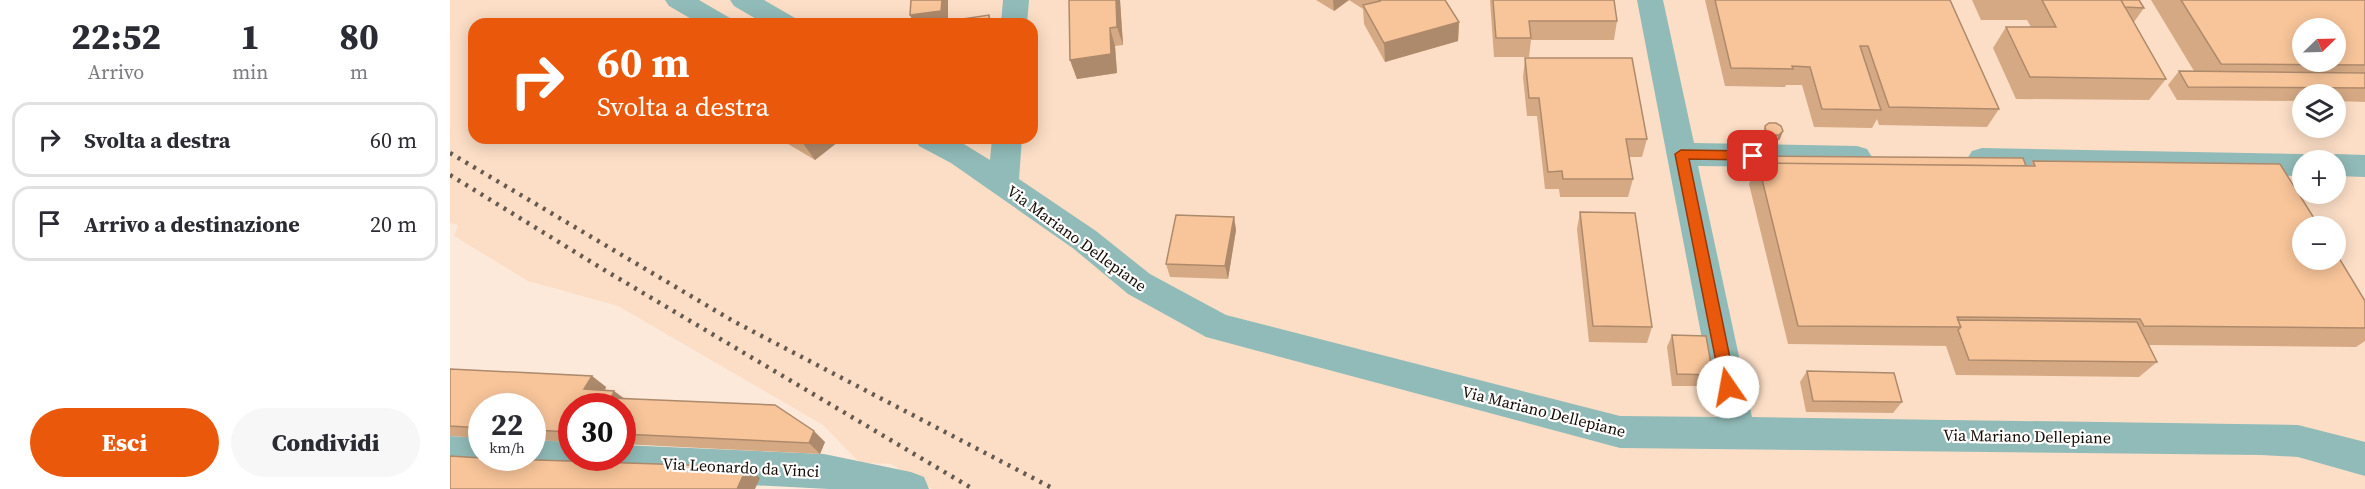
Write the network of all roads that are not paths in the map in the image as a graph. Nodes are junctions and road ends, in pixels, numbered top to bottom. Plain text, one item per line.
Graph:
1 (678, 0) edge
2 (743, 0) edge
3 (1016, 0) edge
4 (1650, 0) edge
5 (711, 18) edge
6 (775, 18) edge
7 (1014, 18) edge
8 (1007, 144) edge
9 (956, 147) edge
10 (1681, 154) junction
11 (1884, 158) edge
12 (1956, 159) edge
13 (2292, 165) edge
14 (2346, 165) edge
15 (2365, 166) edge
16 (1004, 185) junction
17 (1738, 434) junction
18 (450, 453) edge
19 (468, 454) edge
20 (546, 458) edge
21 (2365, 459) edge
22 (911, 489) edge

1 - 5 street
2 - 6 street
3 - 7 street
4 - 10 street
8 - 16 street
9 - 16 street, Via Mariano Dellepiane
10 - 11 street
10 - 17 street
12 - 13 street
14 - 15 street
16 - 17 street, Via Mariano Dellepiane
17 - 21 street, Via Mariano Dellepiane
18 - 19 street
20 - 22 street, Via Leonardo da Vinci

